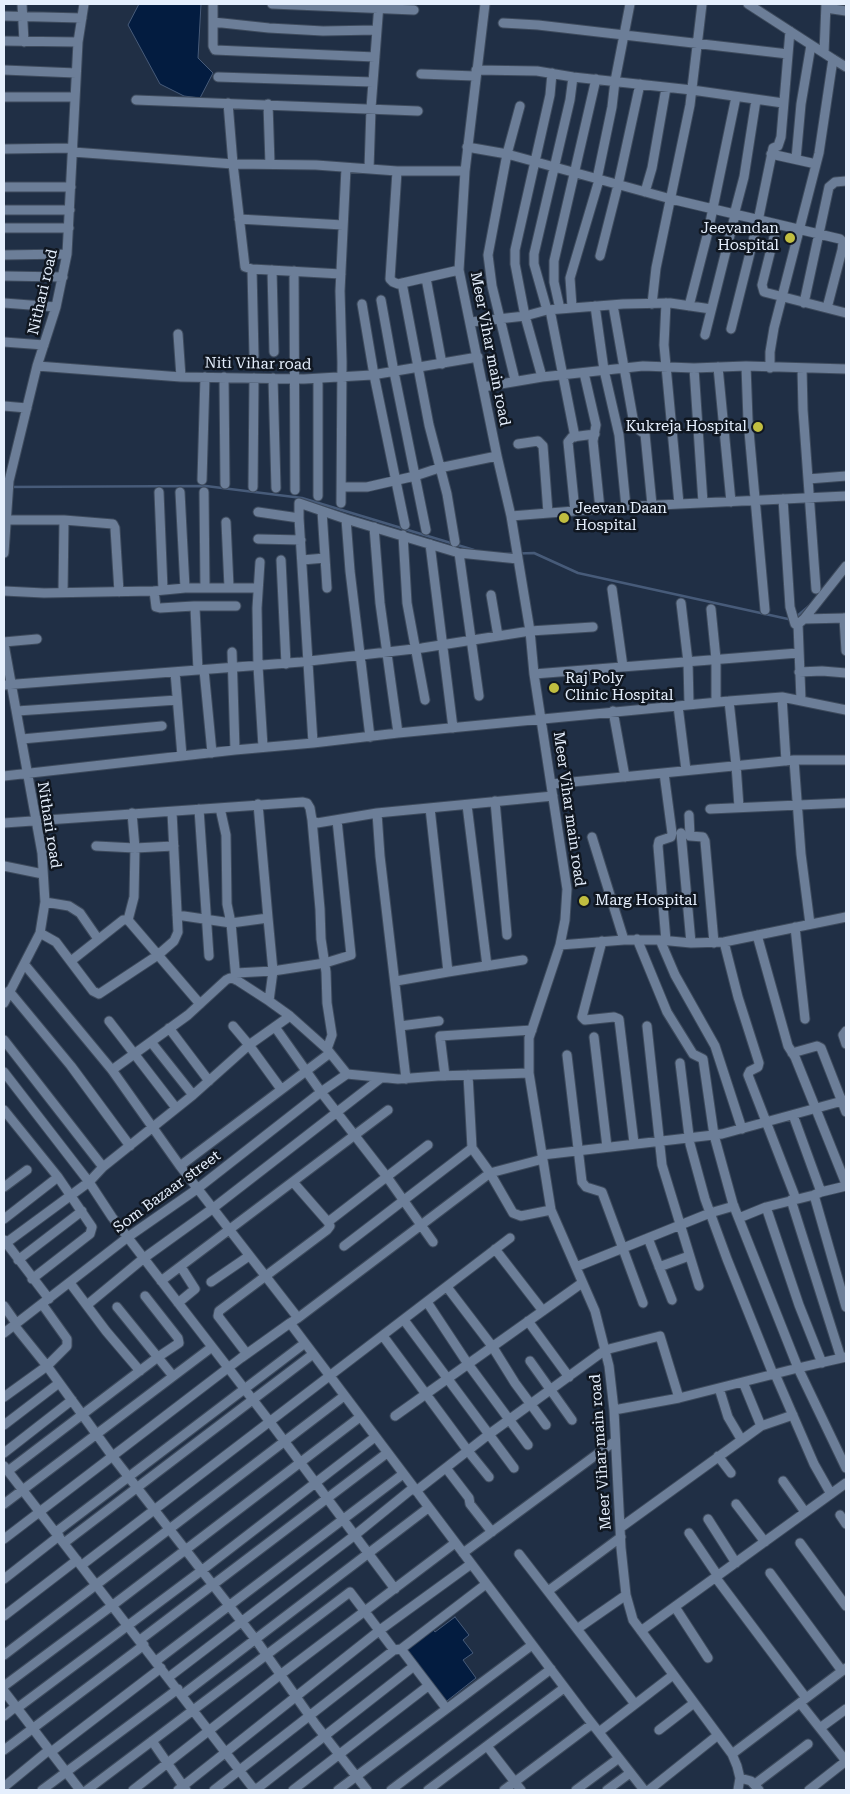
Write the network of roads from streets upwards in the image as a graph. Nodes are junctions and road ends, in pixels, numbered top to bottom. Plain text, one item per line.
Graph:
1 (22, 4) edge
2 (84, 4) edge
3 (213, 4) edge
4 (272, 4) edge
5 (485, 4) edge
6 (630, 4) edge
7 (702, 4) edge
8 (748, 4) edge
9 (379, 6) edge
10 (826, 6) edge
11 (760, 8) edge
12 (414, 10) dead end
13 (846, 10) edge
14 (4, 16) edge
15 (23, 16) junction
16 (82, 18) junction
17 (213, 22) junction
18 (503, 23) dead end
19 (377, 30) junction
20 (790, 31) junction
21 (625, 35) junction
22 (4, 41) edge
23 (24, 42) junction
24 (78, 42) junction
25 (697, 44) junction
26 (811, 45) junction
27 (824, 53) junction
28 (788, 54) junction
29 (375, 57) junction
30 (832, 60) junction
31 (846, 67) edge
32 (4, 70) edge
33 (76, 73) junction
34 (476, 73) junction
35 (552, 73) junction
36 (421, 74) dead end
37 (218, 77) dead end
38 (573, 77) junction
39 (596, 79) junction
40 (614, 81) junction
41 (373, 82) junction
42 (640, 84) junction
43 (666, 88) junction
44 (692, 90) junction
45 (4, 97) edge
46 (75, 97) junction
47 (736, 97) junction
48 (136, 100) dead end
49 (756, 100) junction
50 (228, 103) junction
51 (783, 103) junction
52 (268, 104) junction
53 (520, 106) dead end
54 (371, 108) junction
55 (418, 111) dead end
56 (467, 147) junction
57 (4, 149) edge
58 (73, 150) junction
59 (507, 154) junction
60 (771, 154) junction
61 (796, 159) junction
62 (535, 162) junction
63 (233, 164) junction
64 (270, 164) junction
65 (816, 164) junction
66 (346, 168) junction
67 (555, 168) junction
68 (369, 169) junction
69 (397, 171) junction
70 (464, 171) junction
71 (574, 173) junction
72 (598, 180) junction
73 (846, 181) edge
74 (618, 185) junction
75 (72, 186) junction
76 (4, 187) edge
77 (645, 192) junction
78 (671, 199) junction
79 (712, 209) junction
80 (4, 210) edge
81 (70, 210) junction
82 (734, 215) junction
83 (240, 219) junction
84 (758, 221) junction
85 (343, 225) junction
86 (777, 225) junction
87 (4, 228) edge
88 (69, 228) junction
89 (800, 230) junction
90 (819, 235) junction
91 (67, 254) junction
92 (4, 255) edge
93 (600, 256) dead end
94 (252, 269) junction
95 (272, 270) junction
96 (460, 270) junction
97 (294, 271) junction
98 (340, 274) junction
99 (4, 276) edge
100 (63, 277) junction
101 (426, 278) junction
102 (402, 283) junction
103 (782, 297) junction
104 (381, 300) dead end
105 (4, 303) edge
106 (666, 303) junction
107 (804, 303) junction
108 (362, 304) dead end
109 (652, 304) junction
110 (614, 305) junction
111 (595, 306) junction
112 (688, 306) junction
113 (56, 307) junction
114 (572, 307) junction
115 (827, 308) junction
116 (552, 309) junction
117 (711, 309) junction
118 (846, 312) edge
119 (525, 316) junction
120 (500, 318) junction
121 (471, 322) junction
122 (731, 329) dead end
123 (178, 334) dead end
124 (705, 335) dead end
125 (4, 342) edge
126 (44, 345) junction
127 (274, 352) dead end
128 (254, 356) dead end
129 (478, 357) junction
130 (442, 364) junction
131 (37, 366) junction
132 (746, 366) junction
133 (666, 367) junction
134 (718, 367) junction
135 (419, 368) junction
136 (625, 368) junction
137 (694, 368) junction
138 (770, 368) junction
139 (802, 368) junction
140 (846, 369) edge
141 (604, 370) junction
142 (394, 372) junction
143 (584, 372) junction
144 (374, 375) junction
145 (563, 375) junction
146 (181, 377) junction
147 (204, 377) junction
148 (224, 377) junction
149 (342, 377) junction
150 (542, 377) junction
151 (254, 378) junction
152 (273, 378) junction
153 (294, 379) junction
154 (318, 379) junction
155 (515, 380) junction
156 (484, 387) junction
157 (4, 406) edge
158 (27, 408) junction
159 (595, 434) junction
160 (575, 437) junction
161 (518, 444) dead end
162 (497, 456) junction
163 (439, 468) junction
164 (415, 476) junction
165 (846, 476) edge
166 (808, 479) junction
167 (202, 480) dead end
168 (397, 480) junction
169 (225, 484) dead end
170 (253, 487) dead end
171 (342, 487) junction
172 (276, 488) dead end
173 (295, 490) dead end
174 (158, 492) dead end
175 (180, 492) dead end
176 (204, 492) dead end
177 (318, 496) dead end
178 (846, 496) edge
179 (810, 498) junction
180 (783, 499) junction
181 (756, 500) junction
182 (731, 502) junction
183 (341, 503) dead end
184 (702, 503) junction
185 (679, 504) junction
186 (652, 505) junction
187 (626, 507) junction
188 (600, 509) junction
189 (322, 511) junction
190 (575, 511) junction
191 (258, 512) dead end
192 (548, 513) junction
193 (511, 516) junction
194 (299, 518) junction
195 (346, 519) junction
196 (6, 520) junction
197 (64, 520) junction
198 (226, 522) dead end
199 (374, 527) junction
200 (404, 530) junction
201 (426, 530) dead end
202 (258, 539) dead end
203 (301, 540) junction
204 (455, 542) dead end
205 (430, 544) junction
206 (459, 552) junction
207 (4, 553) edge
208 (517, 555) junction
209 (325, 558) junction
210 (281, 560) dead end
211 (302, 560) junction
212 (260, 562) dead end
213 (846, 566) edge
214 (229, 587) junction
215 (185, 588) junction
216 (205, 588) junction
217 (258, 588) junction
218 (327, 588) dead end
219 (612, 589) dead end
220 (816, 589) dead end
221 (4, 591) edge
222 (159, 591) junction
223 (63, 592) junction
224 (119, 592) junction
225 (491, 595) dead end
226 (681, 603) dead end
227 (194, 606) junction
228 (236, 606) dead end
229 (711, 609) dead end
230 (765, 610) dead end
231 (845, 618) edge
232 (796, 620) junction
233 (594, 627) dead end
234 (530, 631) junction
235 (498, 636) junction
236 (37, 639) dead end
237 (471, 640) junction
238 (4, 643) edge
239 (442, 644) junction
240 (416, 648) junction
241 (846, 651) edge
242 (232, 652) dead end
243 (387, 652) junction
244 (798, 653) junction
245 (360, 655) junction
246 (716, 660) junction
247 (308, 662) junction
248 (688, 662) junction
249 (286, 664) junction
250 (258, 666) junction
251 (623, 667) junction
252 (232, 668) junction
253 (201, 670) junction
254 (175, 672) junction
255 (799, 672) junction
256 (846, 673) edge
257 (534, 674) junction
258 (8, 684) edge
259 (479, 696) dead end
260 (782, 697) junction
261 (177, 700) junction
262 (425, 700) dead end
263 (801, 700) junction
264 (729, 701) junction
265 (716, 702) junction
266 (689, 704) junction
267 (678, 706) junction
268 (846, 710) edge
269 (17, 711) junction
270 (613, 711) junction
271 (542, 720) junction
272 (162, 726) dead end
273 (453, 728) junction
274 (398, 733) junction
275 (370, 737) junction
276 (22, 740) junction
277 (313, 743) junction
278 (263, 747) junction
279 (235, 750) junction
280 (212, 753) junction
281 (182, 756) junction
282 (790, 760) junction
283 (846, 760) edge
284 (736, 766) junction
285 (686, 770) junction
286 (664, 773) junction
287 (28, 774) junction
288 (4, 776) edge
289 (625, 777) junction
290 (552, 784) junction
291 (553, 796) junction
292 (495, 802) junction
293 (846, 803) edge
294 (258, 804) junction
295 (467, 804) junction
296 (799, 805) junction
297 (220, 808) junction
298 (430, 808) junction
299 (739, 808) junction
300 (710, 809) dead end
301 (199, 810) junction
302 (172, 812) junction
303 (132, 813) junction
304 (377, 813) junction
305 (689, 815) dead end
306 (36, 820) junction
307 (312, 820) junction
308 (338, 820) junction
309 (4, 823) edge
310 (681, 833) dead end
311 (592, 837) dead end
312 (96, 846) dead end
313 (174, 846) junction
314 (135, 848) junction
315 (4, 866) edge
316 (43, 874) junction
317 (45, 902) junction
318 (177, 915) junction
319 (846, 917) edge
320 (268, 918) junction
321 (128, 920) junction
322 (207, 920) junction
323 (231, 923) junction
324 (810, 924) junction
325 (795, 928) junction
326 (40, 933) junction
327 (507, 935) dead end
328 (757, 935) junction
329 (98, 939) junction
330 (624, 940) junction
331 (637, 940) junction
332 (663, 940) junction
333 (602, 942) junction
334 (719, 942) junction
335 (691, 943) junction
336 (560, 945) junction
337 (158, 955) junction
338 (209, 956) dead end
339 (523, 960) dead end
340 (71, 961) junction
341 (325, 963) junction
342 (25, 965) junction
343 (487, 966) junction
344 (273, 971) junction
345 (448, 972) junction
346 (236, 977) junction
347 (396, 981) junction
348 (9, 991) junction
349 (269, 1001) junction
350 (4, 1003) edge
351 (200, 1004) junction
352 (290, 1016) junction
353 (805, 1019) dead end
354 (109, 1021) dead end
355 (438, 1021) dead end
356 (232, 1026) dead end
357 (400, 1026) junction
358 (647, 1026) dead end
359 (275, 1027) junction
360 (169, 1028) junction
361 (532, 1030) junction
362 (846, 1031) edge
363 (594, 1037) dead end
364 (4, 1040) edge
365 (151, 1042) junction
366 (846, 1044) edge
367 (249, 1046) junction
368 (329, 1051) junction
369 (135, 1053) junction
370 (792, 1053) junction
371 (567, 1055) dead end
372 (680, 1063) dead end
373 (112, 1070) junction
374 (307, 1070) junction
375 (4, 1072) edge
376 (529, 1073) junction
377 (347, 1074) junction
378 (468, 1075) junction
379 (445, 1076) junction
380 (381, 1078) junction
381 (406, 1079) junction
382 (208, 1081) junction
383 (281, 1089) junction
384 (321, 1092) junction
385 (193, 1095) junction
386 (844, 1101) edge
387 (176, 1108) junction
388 (817, 1109) junction
389 (4, 1110) edge
390 (388, 1110) dead end
391 (846, 1112) edge
392 (338, 1113) junction
393 (793, 1115) junction
394 (767, 1122) junction
395 (154, 1127) junction
396 (742, 1129) junction
397 (355, 1135) junction
398 (714, 1135) junction
399 (689, 1137) junction
400 (659, 1140) junction
401 (634, 1143) junction
402 (428, 1145) dead end
403 (130, 1146) junction
404 (607, 1146) junction
405 (472, 1148) junction
406 (578, 1150) junction
407 (543, 1157) junction
408 (846, 1158) edge
409 (836, 1160) junction
410 (180, 1166) junction
411 (104, 1167) junction
412 (27, 1170) dead end
413 (490, 1173) junction
414 (58, 1177) junction
415 (387, 1178) junction
416 (89, 1182) junction
417 (293, 1182) junction
418 (846, 1185) edge
419 (4, 1187) edge
420 (197, 1188) junction
421 (818, 1193) junction
422 (72, 1195) junction
423 (794, 1199) junction
424 (404, 1200) junction
425 (734, 1206) junction
426 (766, 1207) junction
427 (212, 1209) junction
428 (551, 1210) junction
429 (82, 1211) junction
430 (710, 1213) junction
431 (738, 1218) junction
432 (4, 1219) edge
433 (328, 1222) junction
434 (420, 1224) junction
435 (679, 1226) junction
436 (229, 1230) junction
437 (128, 1237) junction
438 (510, 1238) dead end
439 (648, 1238) junction
440 (5, 1241) edge
441 (433, 1242) dead end
442 (344, 1246) dead end
443 (495, 1249) junction
444 (622, 1249) junction
445 (249, 1256) junction
446 (689, 1256) junction
447 (144, 1258) junction
448 (18, 1260) junction
449 (576, 1267) junction
450 (659, 1267) junction
451 (181, 1268) junction
452 (265, 1277) junction
453 (32, 1279) junction
454 (161, 1281) junction
455 (70, 1282) junction
456 (211, 1282) dead end
457 (582, 1283) junction
458 (699, 1286) dead end
459 (447, 1287) junction
460 (145, 1296) dead end
461 (672, 1300) dead end
462 (45, 1302) junction
463 (427, 1302) junction
464 (643, 1302) dead end
465 (178, 1303) junction
466 (87, 1305) junction
467 (4, 1306) edge
468 (118, 1307) dead end
469 (846, 1307) edge
470 (543, 1311) junction
471 (404, 1320) junction
472 (294, 1321) junction
473 (528, 1321) junction
474 (15, 1324) junction
475 (4, 1334) edge
476 (383, 1336) junction
477 (304, 1343) junction
478 (492, 1346) junction
479 (212, 1347) junction
480 (605, 1350) junction
481 (246, 1354) junction
482 (313, 1354) junction
483 (158, 1357) junction
484 (844, 1358) edge
485 (530, 1361) dead end
486 (822, 1363) junction
487 (468, 1364) junction
488 (46, 1366) junction
489 (228, 1368) junction
490 (798, 1368) junction
491 (140, 1371) junction
492 (774, 1374) junction
493 (173, 1376) junction
494 (330, 1377) junction
495 (569, 1377) junction
496 (447, 1380) junction
497 (743, 1382) junction
498 (59, 1383) junction
499 (243, 1388) junction
500 (719, 1388) junction
501 (551, 1389) junction
502 (427, 1395) junction
503 (344, 1396) junction
504 (4, 1397) edge
505 (679, 1398) junction
506 (72, 1400) junction
507 (253, 1400) junction
508 (531, 1404) junction
509 (614, 1410) junction
510 (82, 1415) junction
511 (793, 1415) junction
512 (395, 1416) dead end
513 (360, 1417) junction
514 (509, 1420) junction
515 (572, 1420) dead end
516 (270, 1422) junction
517 (4, 1425) edge
518 (546, 1425) dead end
519 (761, 1426) junction
520 (96, 1433) junction
521 (488, 1435) junction
522 (375, 1437) junction
523 (741, 1439) junction
524 (615, 1441) junction
525 (285, 1442) junction
526 (528, 1445) dead end
527 (468, 1451) junction
528 (4, 1452) edge
529 (387, 1453) junction
530 (718, 1456) junction
531 (113, 1457) junction
532 (301, 1462) junction
533 (446, 1468) junction
534 (514, 1468) dead end
535 (846, 1468) edge
536 (6, 1470) edge
537 (731, 1473) dead end
538 (403, 1474) junction
539 (128, 1476) junction
540 (489, 1477) dead end
541 (783, 1481) dead end
542 (316, 1483) junction
543 (846, 1484) edge
544 (137, 1488) junction
545 (22, 1489) junction
546 (415, 1490) junction
547 (831, 1494) junction
548 (328, 1499) junction
549 (4, 1504) edge
550 (736, 1504) dead end
551 (428, 1508) junction
552 (154, 1510) junction
553 (40, 1512) junction
554 (805, 1512) junction
555 (840, 1515) dead end
556 (708, 1519) dead end
557 (343, 1520) junction
558 (846, 1524) edge
559 (169, 1530) junction
560 (492, 1532) junction
561 (620, 1532) junction
562 (689, 1533) dead end
563 (354, 1535) junction
564 (60, 1537) junction
565 (4, 1539) edge
566 (765, 1542) junction
567 (455, 1543) junction
568 (800, 1543) dead end
569 (185, 1550) junction
570 (463, 1553) junction
571 (368, 1554) junction
572 (519, 1554) dead end
573 (80, 1562) junction
574 (736, 1563) junction
575 (471, 1564) junction
576 (201, 1571) junction
577 (770, 1573) dead end
578 (717, 1577) junction
579 (4, 1579) edge
580 (96, 1584) junction
581 (486, 1584) junction
582 (213, 1585) junction
583 (395, 1589) junction
584 (548, 1591) junction
585 (626, 1595) junction
586 (113, 1605) junction
587 (229, 1606) junction
588 (846, 1606) edge
589 (675, 1607) junction
590 (365, 1611) junction
591 (4, 1616) edge
592 (241, 1621) junction
593 (128, 1625) junction
594 (577, 1629) junction
595 (380, 1630) junction
596 (641, 1631) junction
597 (256, 1640) junction
598 (142, 1643) junction
599 (532, 1645) junction
600 (397, 1650) junction
601 (4, 1655) edge
602 (267, 1656) junction
603 (708, 1658) dead end
604 (159, 1664) junction
605 (414, 1666) junction
606 (844, 1669) edge
607 (551, 1670) junction
608 (280, 1675) junction
609 (673, 1675) junction
610 (169, 1677) junction
611 (4, 1686) edge
612 (428, 1686) junction
613 (564, 1688) junction
614 (4, 1691) edge
615 (180, 1692) junction
616 (295, 1696) junction
617 (803, 1700) junction
618 (694, 1703) junction
619 (635, 1704) junction
620 (16, 1708) junction
621 (446, 1708) junction
622 (846, 1709) edge
623 (194, 1710) junction
624 (4, 1716) edge
625 (309, 1716) junction
626 (592, 1724) junction
627 (32, 1728) junction
628 (820, 1728) junction
629 (659, 1730) dead end
630 (209, 1731) junction
631 (599, 1732) junction
632 (324, 1735) junction
633 (718, 1735) junction
634 (152, 1742) junction
635 (808, 1744) dead end
636 (487, 1746) junction
637 (4, 1750) edge
638 (50, 1751) junction
639 (225, 1753) junction
640 (732, 1754) junction
641 (339, 1755) junction
642 (619, 1758) junction
643 (846, 1761) edge
644 (167, 1763) junction
645 (239, 1770) junction
646 (66, 1771) junction
647 (630, 1773) junction
648 (356, 1776) junction
649 (740, 1778) junction
650 (514, 1782) junction
651 (4, 1787) edge
652 (757, 1787) edge
653 (75, 1788) edge
654 (183, 1789) edge
655 (42, 1790) edge
656 (87, 1790) edge
657 (134, 1790) edge
658 (214, 1790) edge
659 (293, 1790) edge
660 (338, 1790) edge
661 (367, 1790) edge
662 (391, 1790) edge
663 (428, 1790) edge
664 (504, 1790) edge
665 (520, 1790) edge
666 (576, 1790) edge
667 (607, 1790) edge
668 (644, 1790) edge
669 (649, 1790) edge
670 (738, 1790) edge
671 (809, 1790) edge

1 - 15 street
2 - 16 street, Nithari road
3 - 17 street
4 - 9 street
5 - 34 street, Meer Vihar main road
6 - 21 street
7 - 25 street
8 - 11 street
9 - 12 street
9 - 19 street
10 - 13 street
10 - 27 street
11 - 20 street
14 - 15 street
15 - 16 street
15 - 23 street
16 - 24 street, Nithari road
17 - 19 street
17 - 29 street
18 - 21 street
19 - 29 street
20 - 26 street
20 - 28 street
21 - 25 street
21 - 40 street
22 - 23 street
23 - 24 street
24 - 33 street, Nithari road
25 - 28 street
25 - 44 street
26 - 27 street
26 - 61 street
27 - 30 street
28 - 51 street
29 - 41 street
30 - 31 street
30 - 65 street
32 - 33 street
33 - 46 street, Nithari road
34 - 35 street
34 - 36 street
34 - 56 street, Meer Vihar main road
35 - 38 street
35 - 62 street
37 - 41 street
38 - 39 street
38 - 67 street
39 - 40 street
39 - 71 street
40 - 42 street
40 - 72 street
41 - 54 street
42 - 43 street
42 - 74 street
43 - 44 street
43 - 77 street
44 - 47 street
44 - 78 street
45 - 46 street
46 - 58 street, Nithari road
47 - 49 street
47 - 79 street
48 - 50 street
49 - 51 street
49 - 82 street
50 - 52 street
50 - 63 street
51 - 60 street
52 - 54 street
52 - 64 street
53 - 59 street
54 - 55 street
54 - 68 street
56 - 59 street
56 - 70 street, Meer Vihar main road
57 - 58 street
58 - 63 street
58 - 75 street, Nithari road
59 - 62 street
59 - 120 street
60 - 61 street
60 - 84 street
61 - 65 street
62 - 67 street
62 - 119 street
63 - 64 street
63 - 83 street
64 - 66 street
65 - 89 street
66 - 68 street
66 - 85 street
67 - 71 street
67 - 116 street
68 - 69 street
69 - 70 street
69 - 102 street
70 - 96 street, Meer Vihar main road
71 - 72 street
71 - 116 street
72 - 74 street
72 - 114 street
73 - 90 street
74 - 77 street
74 - 93 street
75 - 76 street
75 - 81 street, Nithari road
77 - 78 street
78 - 79 street
78 - 109 street
79 - 82 street
79 - 112 street
80 - 81 street
81 - 88 street, Nithari road
82 - 84 street
82 - 117 street
83 - 85 street
83 - 94 street
84 - 86 street
84 - 122 street
85 - 98 street
86 - 89 street
86 - 103 street
87 - 88 street
88 - 91 street, Nithari road
89 - 90 street
89 - 103 street
90 - 107 street
90 - 115 street
91 - 92 street
91 - 100 street, Nithari road
94 - 95 street
94 - 128 street
95 - 97 street
95 - 127 street
96 - 101 street
96 - 121 street, Meer Vihar main road
97 - 98 street
97 - 153 street
98 - 149 street
99 - 100 street
100 - 113 street, Nithari road
101 - 102 street
101 - 130 street
102 - 135 street
103 - 107 street
103 - 138 street
104 - 142 street
105 - 113 street
106 - 109 street
106 - 112 street
106 - 133 street
107 - 115 street
108 - 144 street
109 - 110 street
110 - 111 street
110 - 136 street
111 - 114 street
111 - 141 street
112 - 117 street
113 - 126 street, Nithari road
114 - 116 street
115 - 118 street
116 - 119 street
116 - 145 street
117 - 124 street
119 - 120 street
119 - 150 street
120 - 121 street
120 - 155 street
121 - 129 street, Meer Vihar main road
123 - 146 street
125 - 126 street
126 - 131 street, Nithari road
129 - 130 street, Niti Vihar road
129 - 156 street, Meer Vihar main road
130 - 135 street, Niti Vihar road
131 - 146 street, Niti Vihar road
131 - 158 street, Nithari road
132 - 134 street
132 - 138 street
132 - 181 street
133 - 136 street
133 - 137 street
133 - 185 street
134 - 137 street
134 - 182 street
135 - 142 street, Niti Vihar road
135 - 163 street
136 - 141 street
136 - 186 street
137 - 184 street
138 - 139 street
139 - 140 street
139 - 166 street
141 - 143 street
141 - 187 street
142 - 144 street, Niti Vihar road
142 - 164 street
143 - 145 street
143 - 159 street
144 - 149 street, Niti Vihar road
144 - 168 street
145 - 150 street
145 - 160 street
146 - 147 street, Niti Vihar road
147 - 148 street, Niti Vihar road
147 - 167 street
148 - 151 street, Niti Vihar road
148 - 169 street
149 - 154 street, Niti Vihar road
149 - 171 street
150 - 155 street
151 - 152 street, Niti Vihar road
151 - 170 street
152 - 153 street, Niti Vihar road
152 - 172 street
153 - 154 street, Niti Vihar road
153 - 173 street
154 - 177 street
155 - 156 street
156 - 162 street, Meer Vihar main road
157 - 158 street
158 - 196 street, Nithari road
159 - 160 street
159 - 188 street
160 - 190 street
161 - 192 street
162 - 163 street
162 - 193 street, Meer Vihar main road
163 - 164 street
163 - 204 street
164 - 168 street
164 - 201 street
165 - 166 street
166 - 179 street
168 - 171 street
168 - 200 street
171 - 183 street
174 - 222 street
175 - 215 street
176 - 216 street
178 - 179 street
179 - 180 street
179 - 220 street
180 - 181 street
180 - 232 street
181 - 182 street
181 - 230 street
182 - 184 street
184 - 185 street
185 - 186 street
186 - 187 street
187 - 188 street
188 - 190 street
189 - 194 street
189 - 195 street
189 - 209 street
190 - 192 street
191 - 194 street
192 - 193 street
193 - 208 street, Meer Vihar main road
194 - 203 street
195 - 199 street
195 - 245 street
196 - 197 street
196 - 207 street, Nithari road
197 - 223 street
197 - 224 street
198 - 214 street
199 - 200 street
199 - 243 street
200 - 205 street
200 - 240 street
202 - 203 street
203 - 211 street
205 - 206 street
205 - 239 street
206 - 208 street
206 - 237 street
208 - 234 street, Meer Vihar main road
209 - 211 street
209 - 218 street
210 - 249 street
211 - 247 street
212 - 217 street
213 - 232 street
214 - 216 street
214 - 217 street
215 - 216 street
215 - 222 street
217 - 250 street
219 - 251 street
221 - 223 street
222 - 224 street
222 - 227 street
223 - 224 street
225 - 235 street
226 - 248 street
227 - 228 street
227 - 253 street
229 - 246 street
231 - 232 street
231 - 241 street
232 - 244 street
233 - 234 street
234 - 235 street
234 - 257 street, Meer Vihar main road
235 - 237 street
236 - 238 street
237 - 239 street
237 - 259 street
238 - 258 street, Nithari road
239 - 240 street
239 - 273 street
240 - 243 street
240 - 262 street
242 - 252 street
243 - 245 street
243 - 274 street
244 - 246 street
244 - 255 street
245 - 247 street
245 - 275 street
246 - 248 street
246 - 265 street
247 - 249 street
247 - 277 street
248 - 251 street
248 - 266 street
249 - 250 street
250 - 252 street
250 - 278 street
251 - 257 street
252 - 253 street
252 - 279 street
253 - 254 street
253 - 280 street
254 - 258 street
254 - 261 street
255 - 256 street
255 - 263 street
257 - 271 street, Meer Vihar main road
258 - 269 street, Nithari road
260 - 263 street
260 - 264 street
260 - 282 street
261 - 269 street
261 - 281 street
263 - 268 street
264 - 265 street
264 - 284 street
265 - 266 street
266 - 267 street
267 - 270 street
267 - 285 street
269 - 276 street, Nithari road
270 - 271 street
270 - 289 street
271 - 273 street
271 - 290 street, Meer Vihar main road
272 - 276 street
273 - 274 street
274 - 275 street
275 - 277 street
276 - 287 street, Nithari road
277 - 278 street
278 - 279 street
279 - 280 street
280 - 281 street
281 - 287 street
282 - 283 street
282 - 284 street
282 - 296 street
284 - 285 street
284 - 299 street
285 - 286 street
286 - 289 street
286 - 332 street
287 - 288 street
287 - 306 street, Nithari road
289 - 290 street
290 - 291 street, Meer Vihar main road
291 - 292 street
291 - 336 street, Meer Vihar main road
292 - 295 street
292 - 327 street
293 - 296 street
294 - 297 street
294 - 307 street
294 - 320 street
295 - 298 street
295 - 343 street
296 - 299 street
296 - 324 street
297 - 301 street
297 - 323 street
298 - 304 street
298 - 345 street
299 - 300 street
301 - 302 street
301 - 322 street
302 - 303 street
302 - 313 street
303 - 306 street
303 - 314 street
304 - 308 street
304 - 347 street
305 - 334 street
306 - 309 street
306 - 316 street, Nithari road
307 - 308 street
307 - 341 street
308 - 341 street
310 - 335 street
311 - 330 street
312 - 314 street
313 - 314 street
313 - 318 street
314 - 321 street
315 - 316 street
316 - 317 street, Nithari road
317 - 326 street, Nithari road
317 - 329 street
318 - 322 street
318 - 337 street
319 - 324 street
320 - 323 street
320 - 344 street
321 - 329 street
321 - 337 street
322 - 323 street
322 - 338 street
323 - 346 street
324 - 325 street
325 - 328 street
325 - 353 street
326 - 340 street
326 - 342 street, Nithari road
328 - 334 street
328 - 370 street
329 - 340 street
330 - 331 street
330 - 333 street
331 - 332 street
331 - 398 street
332 - 335 street
332 - 396 street
333 - 336 street
333 - 401 street
334 - 335 street
334 - 394 street
336 - 361 street, Meer Vihar main road
337 - 340 street
337 - 351 street
339 - 343 street
341 - 344 street
341 - 368 street
342 - 348 street, Nithari road
342 - 373 street
343 - 345 street
344 - 346 street
344 - 349 street
345 - 347 street
346 - 349 street
346 - 351 street
347 - 357 street
348 - 350 street, Nithari road
348 - 403 street
349 - 352 street
351 - 360 street
352 - 359 street
352 - 368 street
354 - 369 street
355 - 357 street
356 - 367 street
357 - 381 street
358 - 400 street
359 - 367 street
359 - 374 street
360 - 365 street
360 - 382 street
361 - 376 street, Meer Vihar main road
361 - 379 street
362 - 366 street
363 - 404 street
364 - 411 street
365 - 369 street
365 - 385 street
367 - 382 street
367 - 383 street
368 - 374 street
368 - 377 street
369 - 373 street
369 - 387 street
370 - 386 street
370 - 388 street
371 - 406 street
372 - 399 street
373 - 395 street
374 - 383 street
374 - 384 street
375 - 416 street
376 - 378 street
376 - 407 street, Meer Vihar main road
377 - 380 street
377 - 384 street, Som Bazaar street
378 - 379 street
378 - 405 street
379 - 381 street
380 - 381 street
380 - 392 street
382 - 385 street
383 - 410 street
384 - 392 street
384 - 420 street, Som Bazaar street
385 - 387 street
386 - 388 street
386 - 391 street
387 - 395 street
388 - 393 street
388 - 409 street
389 - 414 street
390 - 397 street
392 - 397 street
392 - 427 street
393 - 394 street
393 - 421 street
394 - 396 street
394 - 423 street
395 - 403 street
395 - 410 street
396 - 398 street
397 - 415 street
397 - 417 street
398 - 399 street
398 - 425 street
399 - 400 street
399 - 430 street
400 - 401 street
400 - 435 street
401 - 404 street
402 - 415 street
403 - 411 street
404 - 406 street
405 - 413 street
405 - 424 street
406 - 407 street
406 - 444 street
407 - 413 street
407 - 428 street, Meer Vihar main road
408 - 409 street
409 - 418 street
410 - 420 street
411 - 416 street
412 - 419 street
413 - 428 street
413 - 434 street
414 - 422 street
414 - 432 street
415 - 424 street
415 - 433 street
416 - 422 street
416 - 437 street
417 - 433 street
417 - 436 street
418 - 421 street
420 - 427 street
420 - 437 street, Som Bazaar street
421 - 423 street
421 - 469 street
422 - 429 street
422 - 440 street
423 - 426 street
423 - 484 street
424 - 434 street
424 - 442 street
425 - 430 street
425 - 431 street
426 - 431 street
426 - 486 street
427 - 436 street
427 - 447 street
428 - 449 street, Meer Vihar main road
429 - 448 street
429 - 453 street
430 - 435 street
430 - 492 street
431 - 490 street
433 - 452 street
434 - 441 street
434 - 472 street
435 - 439 street
435 - 446 street
436 - 445 street
436 - 451 street
437 - 447 street
437 - 455 street, Som Bazaar street
438 - 443 street
439 - 444 street
439 - 450 street
440 - 448 street
443 - 459 street
443 - 470 street
444 - 449 street
444 - 464 street
445 - 452 street
445 - 456 street
446 - 450 street
446 - 458 street
447 - 454 street
447 - 466 street
448 - 453 street
449 - 457 street, Meer Vihar main road
450 - 461 street
451 - 454 street
451 - 465 street
452 - 472 street
452 - 481 street
453 - 462 street
454 - 465 street
455 - 462 street, Som Bazaar street
455 - 466 street
457 - 470 street
457 - 480 street, Meer Vihar main road
459 - 463 street
459 - 478 street
460 - 483 street
462 - 474 street, Som Bazaar street
462 - 488 street
463 - 471 street
463 - 487 street
465 - 479 street
466 - 491 street
467 - 474 street
468 - 483 street
470 - 473 street
471 - 476 street
471 - 496 street
472 - 477 street
472 - 481 street
473 - 478 street
473 - 495 street
474 - 475 street, Som Bazaar street
474 - 488 street
476 - 494 street
476 - 502 street
477 - 482 street
477 - 499 street
478 - 487 street
478 - 508 street
479 - 489 street
479 - 493 street
480 - 495 street
480 - 505 street
480 - 509 street, Meer Vihar main road
481 - 489 street
482 - 494 street
482 - 507 street
483 - 491 street
483 - 493 street
484 - 486 street
485 - 501 street
486 - 490 street
487 - 496 street
487 - 514 street
488 - 498 street
488 - 504 street
489 - 499 street
489 - 531 street
490 - 492 street
490 - 535 street
491 - 510 street
492 - 497 street
492 - 511 street
493 - 520 street
494 - 503 street
494 - 516 street
495 - 501 street
496 - 502 street
496 - 521 street
497 - 500 street
497 - 519 street
498 - 506 street
498 - 517 street
499 - 507 street
499 - 539 street
500 - 505 street
500 - 523 street
501 - 508 street
501 - 515 street
502 - 512 street
502 - 527 street
503 - 513 street
503 - 525 street
505 - 509 street
506 - 510 street
506 - 528 street
507 - 516 street
507 - 544 street
508 - 514 street
508 - 518 street
509 - 524 street, Meer Vihar main road
510 - 520 street
510 - 536 street
511 - 519 street
511 - 547 street
513 - 522 street
513 - 532 street
514 - 521 street
514 - 526 street
516 - 525 street
516 - 552 street
519 - 523 street
520 - 531 street
520 - 545 street
521 - 527 street
521 - 534 street
522 - 529 street
522 - 542 street
523 - 530 street
524 - 560 street
524 - 561 street, Meer Vihar main road
525 - 532 street
525 - 559 street
527 - 533 street
527 - 540 street
529 - 538 street
529 - 548 street
530 - 537 street
530 - 561 street
531 - 539 street
531 - 553 street
532 - 542 street
532 - 569 street
533 - 546 street
533 - 560 street
536 - 545 street
538 - 546 street
538 - 557 street
539 - 544 street
539 - 564 street
541 - 554 street
542 - 548 street
542 - 576 street
543 - 547 street
544 - 552 street
544 - 564 street
545 - 549 street
545 - 553 street
546 - 551 street
546 - 563 street
547 - 554 street
548 - 557 street
548 - 582 street
550 - 566 street
551 - 567 street
551 - 571 street
552 - 559 street
552 - 573 street
553 - 564 street
553 - 565 street
554 - 566 street
555 - 558 street
556 - 574 street
557 - 563 street
557 - 587 street
559 - 569 street
559 - 580 street
560 - 570 street
561 - 584 street
561 - 585 street, Meer Vihar main road
562 - 578 street
563 - 571 street
563 - 592 street
564 - 573 street
564 - 579 street
566 - 574 street
567 - 570 street
567 - 583 street
568 - 588 street
569 - 576 street
569 - 586 street
570 - 575 street
571 - 583 street
571 - 597 street
572 - 584 street
573 - 580 street
573 - 591 street
574 - 578 street
575 - 581 street
575 - 595 street
576 - 582 street
576 - 593 street
577 - 606 street
578 - 589 street
578 - 617 street
580 - 586 street
580 - 601 street
581 - 599 street
581 - 600 street
582 - 587 street
582 - 598 street
583 - 590 street
584 - 594 street
585 - 594 street
585 - 596 street, Meer Vihar main road
586 - 593 street
586 - 611 street
587 - 592 street
587 - 604 street
589 - 596 street
589 - 603 street
590 - 595 street
590 - 602 street
590 - 608 street
592 - 597 street
592 - 610 street
593 - 598 street
593 - 620 street
594 - 619 street
595 - 600 street
595 - 616 street
596 - 609 street, Meer Vihar main road
597 - 602 street
597 - 615 street
598 - 604 street
598 - 627 street
599 - 607 street
599 - 621 street
600 - 605 street
600 - 625 street
602 - 608 street
602 - 623 street
604 - 610 street
604 - 638 street
605 - 612 street
605 - 632 street
606 - 617 street
607 - 613 street
607 - 662 street
608 - 616 street
608 - 630 street
609 - 618 street, Meer Vihar main road
609 - 619 street
610 - 615 street
612 - 621 street
612 - 641 street
613 - 626 street
613 - 636 street
614 - 620 street
615 - 623 street
615 - 646 street
616 - 625 street
616 - 639 street
617 - 628 street
617 - 640 street
618 - 629 street
618 - 633 street, Meer Vihar main road
619 - 631 street
620 - 624 street
620 - 627 street
621 - 648 street
622 - 628 street
623 - 630 street
623 - 634 street
625 - 632 street
625 - 645 street
626 - 631 street
626 - 650 street
627 - 637 street
627 - 638 street
628 - 643 street
630 - 639 street
630 - 644 street
631 - 642 street
632 - 641 street
632 - 645 street
633 - 640 street, Meer Vihar main road
633 - 669 street
634 - 644 street
634 - 656 street
635 - 652 street
636 - 650 street
636 - 663 street
638 - 646 street
638 - 651 street
639 - 645 street
639 - 654 street
640 - 649 street, Meer Vihar main road
641 - 648 street
641 - 659 street
642 - 647 street
642 - 666 street
643 - 671 street
644 - 654 street
644 - 657 street
645 - 658 street
646 - 653 street
646 - 655 street
647 - 667 street
647 - 668 street
648 - 660 street
648 - 661 street
649 - 652 street
649 - 670 street, Meer Vihar main road
650 - 664 street
650 - 665 street

